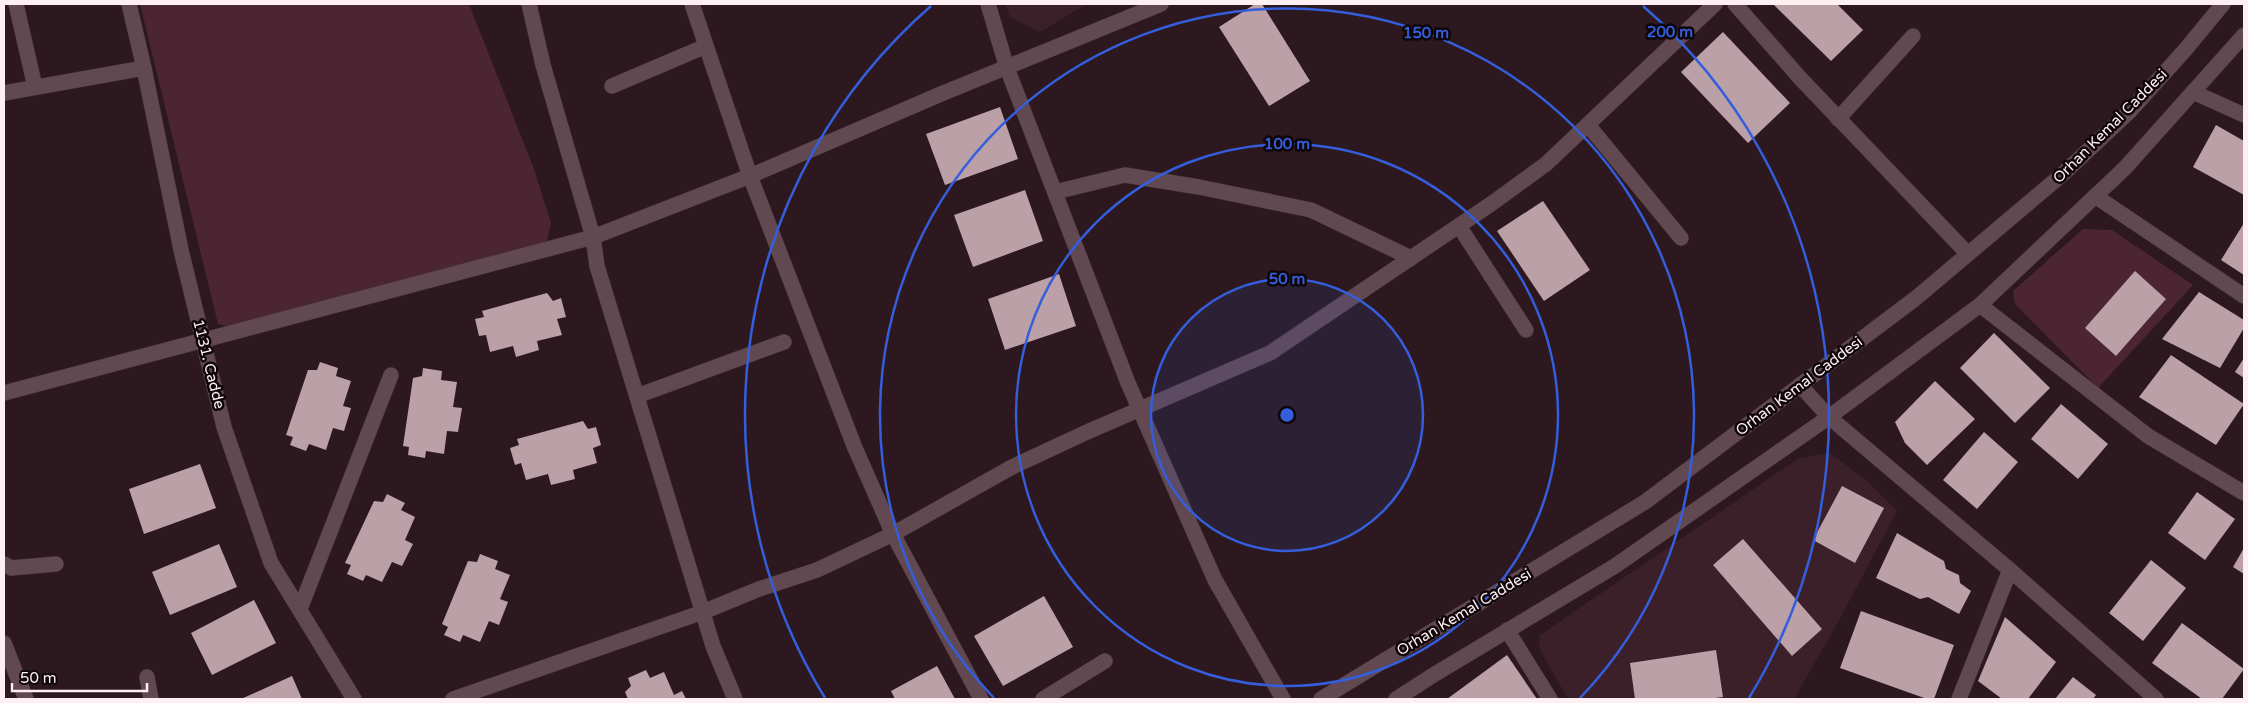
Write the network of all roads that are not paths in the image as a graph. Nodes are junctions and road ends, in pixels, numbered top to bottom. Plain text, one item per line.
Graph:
1 (16, 4) edge
2 (129, 4) edge
3 (529, 4) edge
4 (692, 4) edge
5 (988, 4) edge
6 (1161, 4) edge
7 (1715, 4) edge
8 (1735, 4) edge
9 (2223, 4) edge
10 (2244, 35) edge
11 (1913, 36) dead end
12 (706, 46) junction
13 (144, 68) junction
14 (1007, 68) junction
15 (612, 86) dead end
16 (36, 87) junction
17 (2193, 92) junction
18 (4, 93) edge
19 (2244, 115) edge
20 (1838, 118) junction
21 (1588, 125) junction
22 (750, 176) junction
23 (1055, 192) junction
24 (2095, 196) junction
25 (1459, 226) junction
26 (593, 237) junction
27 (1681, 238) dead end
28 (1968, 254) junction
29 (1411, 258) junction
30 (2244, 296) edge
31 (1980, 306) junction
32 (1526, 330) dead end
33 (202, 339) junction
34 (784, 342) dead end
35 (390, 375) dead end
36 (1800, 385) junction
37 (4, 393) edge
38 (637, 396) junction
39 (1140, 410) junction
40 (1829, 417) junction
41 (2244, 494) edge
42 (893, 534) junction
43 (4, 564) edge
44 (56, 564) dead end
45 (2010, 570) junction
46 (300, 609) junction
47 (703, 612) junction
48 (1507, 630) junction
49 (4, 643) edge
50 (1105, 661) dead end
51 (147, 677) dead end
52 (26, 699) edge
53 (151, 699) edge
54 (354, 699) edge
55 (453, 699) edge
56 (735, 699) edge
57 (981, 699) edge
58 (1043, 699) edge
59 (1283, 699) edge
60 (1321, 699) edge
61 (1396, 699) edge
62 (1550, 699) edge
63 (1959, 699) edge
64 (2156, 699) edge

1 - 16 street
2 - 13 street, 1131. Cadde
3 - 26 street
4 - 12 street
5 - 14 street
6 - 14 street
7 - 21 street
8 - 20 street
9 - 28 street, Orhan Kemal Caddesi
10 - 17 street
11 - 20 street
12 - 15 street
12 - 22 street
13 - 16 street
13 - 33 street, 1131. Cadde
14 - 22 street
14 - 23 street
16 - 18 street
17 - 19 street
17 - 24 street
20 - 28 street
21 - 25 street
21 - 27 street
22 - 26 street
22 - 42 street
23 - 29 street
23 - 39 street
24 - 30 street
24 - 31 street
25 - 29 street
25 - 32 street
26 - 33 street
26 - 38 street
28 - 36 street, Orhan Kemal Caddesi
29 - 39 street
31 - 40 street
31 - 41 street
33 - 37 street
33 - 46 street, 1131. Cadde
34 - 38 street
35 - 46 street
36 - 40 street
36 - 60 street, Orhan Kemal Caddesi
38 - 47 street
39 - 42 street
39 - 59 street
40 - 45 street
40 - 48 street
42 - 47 street
42 - 57 street
43 - 44 street
45 - 63 street
45 - 64 street
46 - 54 street, 1131. Cadde
47 - 55 street
47 - 56 street
48 - 61 street
48 - 62 street
49 - 52 street
50 - 58 street
51 - 53 street

